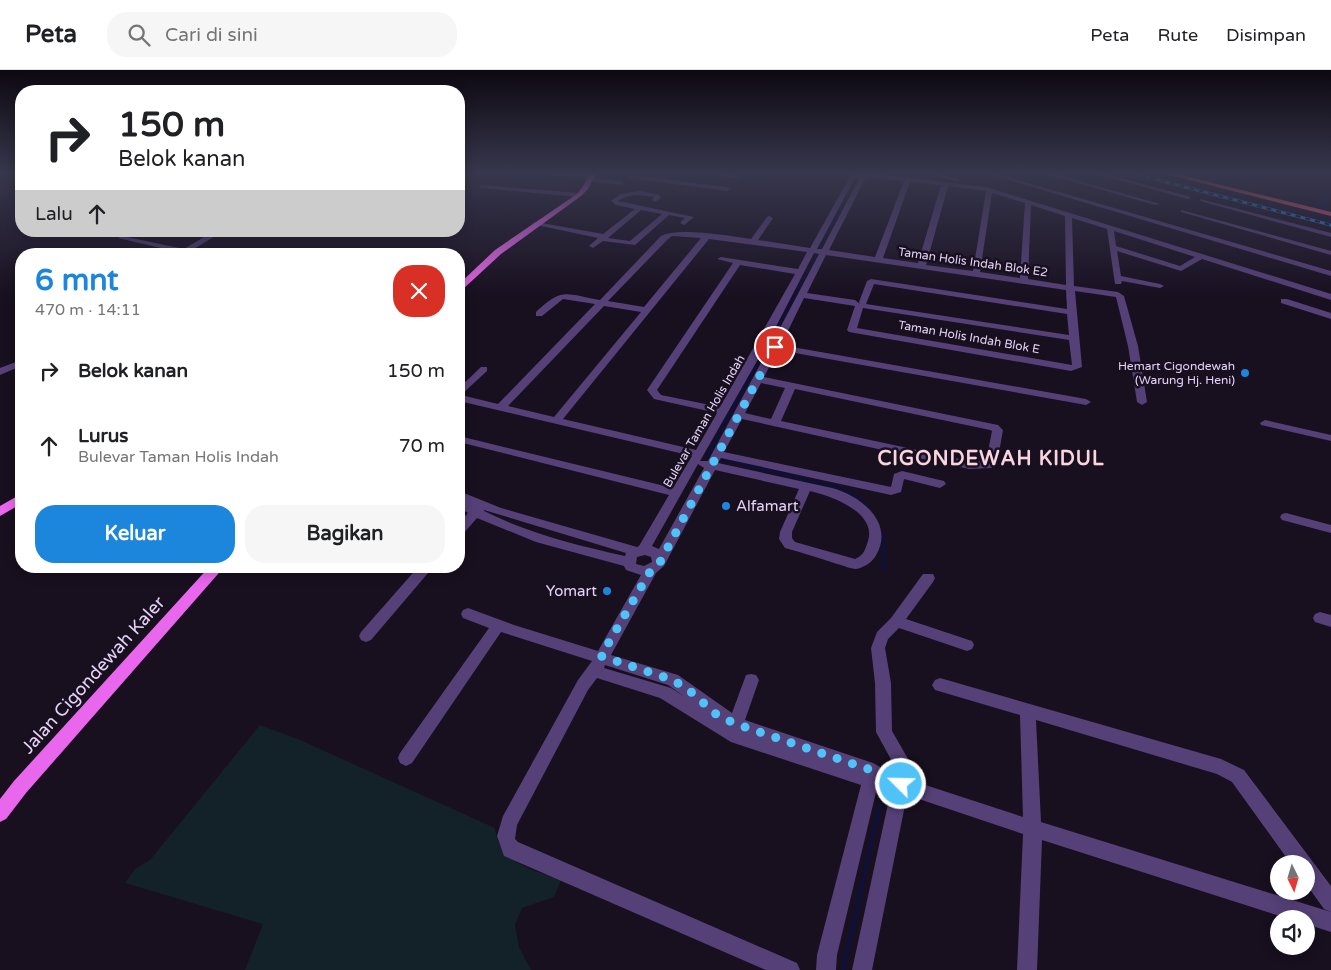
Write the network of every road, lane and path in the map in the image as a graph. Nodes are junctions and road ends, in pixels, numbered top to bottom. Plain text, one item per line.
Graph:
1 (549, 215) edge
2 (631, 215) edge
3 (665, 215) edge
4 (682, 215) edge
5 (834, 215) edge
6 (841, 215) edge
7 (895, 215) edge
8 (936, 215) edge
9 (984, 215) edge
10 (1027, 215) edge
11 (1068, 215) edge
12 (1071, 215) edge
13 (1127, 215) edge
14 (1133, 215) edge
15 (1187, 215) edge
16 (1258, 215) edge
17 (1130, 216) junction
18 (769, 218) dead end
19 (1164, 221) junction
20 (684, 223) dead end
21 (1118, 223) dead end
22 (536, 224) junction
23 (1110, 227) junction
24 (1152, 227) dead end
25 (1144, 231) dead end
26 (1136, 235) junction
27 (1331, 235) edge
28 (707, 236) junction
29 (210, 237) edge
30 (122, 238) dead end
31 (603, 238) junction
32 (753, 242) junction
33 (593, 246) dead end
34 (1113, 247) junction
35 (163, 248) edge
36 (192, 248) edge
37 (811, 250) junction
38 (824, 252) junction
39 (1331, 253) edge
40 (1202, 256) junction
41 (721, 258) dead end
42 (878, 260) junction
43 (738, 262) junction
44 (922, 267) junction
45 (800, 272) junction
46 (1331, 274) edge
47 (976, 275) junction
48 (465, 282) edge
49 (1024, 282) junction
50 (1160, 286) dead end
51 (1071, 288) junction
52 (802, 295) junction
53 (1331, 297) edge
54 (1284, 301) dead end
55 (602, 302) junction
56 (860, 304) junction
57 (646, 310) junction
58 (1071, 312) junction
59 (539, 314) dead end
60 (1331, 316) edge
61 (1073, 338) junction
62 (762, 344) junction
63 (775, 347) junction
64 (15, 366) edge
65 (484, 369) dead end
66 (0, 372) edge
67 (758, 379) junction
68 (791, 386) junction
69 (465, 387) edge
70 (465, 399) edge
71 (1086, 402) dead end
72 (1142, 402) dead end
73 (501, 408) junction
74 (723, 411) junction
75 (739, 415) junction
76 (556, 421) junction
77 (775, 422) junction
78 (1265, 423) dead end
79 (1331, 438) edge
80 (465, 440) edge
81 (717, 454) junction
82 (702, 462) junction
83 (940, 484) dead end
84 (806, 487) junction
85 (677, 493) junction
86 (465, 499) edge
87 (15, 502) edge
88 (465, 504) edge
89 (478, 509) junction
90 (0, 512) edge
91 (1286, 516) dead end
92 (465, 524) edge
93 (1331, 528) edge
94 (636, 554) junction
95 (655, 565) junction
96 (212, 573) edge
97 (422, 573) edge
98 (928, 578) dead end
99 (468, 614) dead end
100 (896, 622) junction
101 (499, 624) junction
102 (366, 636) dead end
103 (967, 645) dead end
104 (597, 664) junction
105 (751, 680) dead end
106 (940, 685) dead end
107 (1028, 712) junction
108 (736, 724) junction
109 (406, 758) dead end
110 (883, 779) junction
111 (0, 813) edge
112 (1032, 827) junction
113 (1296, 855) edge
114 (1315, 880) edge
115 (1331, 902) edge
116 (1331, 922) edge
117 (1030, 969) edge
118 (790, 970) edge
119 (826, 970) edge
120 (862, 970) edge

1 - 22 main road
2 - 31 street
3 - 31 street
4 - 20 street
5 - 37 street, Bulevar Taman Holis Indah
6 - 38 street, Bulevar Taman Holis Indah
7 - 42 street
8 - 44 street
9 - 47 street
10 - 49 street
11 - 51 street, Taman Holis Indah Blok E
12 - 23 street
13 - 17 street
14 - 17 street
15 - 39 street
16 - 27 street
17 - 19 street
18 - 32 street
19 - 24 street
19 - 46 street
21 - 23 street
22 - 31 street
22 - 48 main road
23 - 26 street
23 - 34 street
25 - 26 street
26 - 40 street
28 - 32 street, Taman Holis Indah Blok E2
28 - 55 street, Taman Holis Indah Blok E2
28 - 57 street
29 - 36 street
30 - 35 street
31 - 33 street
32 - 37 street, Taman Holis Indah Blok E2
34 - 40 street
34 - 50 street
37 - 38 street, Taman Holis Indah Blok E2
37 - 45 street, Bulevar Taman Holis Indah
38 - 42 street, Taman Holis Indah Blok E2
38 - 52 street, Bulevar Taman Holis Indah
40 - 53 street
41 - 43 street
42 - 44 street, Taman Holis Indah Blok E2
43 - 45 street
43 - 74 street
44 - 47 street, Taman Holis Indah Blok E2
45 - 62 street, Bulevar Taman Holis Indah
47 - 49 street, Taman Holis Indah Blok E2
49 - 51 street, Taman Holis Indah Blok E2
51 - 58 street, Taman Holis Indah Blok E
51 - 72 street, Taman Holis Indah Blok E2
52 - 56 street, Taman Holis Indah Blok E
52 - 63 street, Bulevar Taman Holis Indah
54 - 60 street
55 - 57 street
55 - 59 street
55 - 73 street, Taman Holis Indah Blok E2
56 - 58 street, Taman Holis Indah Blok E
56 - 61 street, Taman Holis Indah Blok E
56 - 61 street, Taman Holis Indah Blok E
57 - 76 street
58 - 61 street, Taman Holis Indah Blok E
62 - 63 street
62 - 74 street, Bulevar Taman Holis Indah
63 - 67 street, Bulevar Taman Holis Indah
63 - 71 street
64 - 66 street
65 - 69 street
67 - 68 street
67 - 75 street, Bulevar Taman Holis Indah
68 - 77 street
68 - 77 street
70 - 73 street
73 - 76 street
74 - 82 street, Bulevar Taman Holis Indah
75 - 77 street
75 - 81 street, Bulevar Taman Holis Indah
76 - 82 street
78 - 79 street
80 - 85 street
81 - 82 street, Bulevar Taman Holis Indah
81 - 83 street
82 - 84 street
82 - 85 street, Bulevar Taman Holis Indah
82 - 95 street, Bulevar Taman Holis Indah
84 - 84 street
85 - 94 street, Bulevar Taman Holis Indah
86 - 89 street
87 - 90 main road
88 - 89 street
89 - 92 street
89 - 94 street
91 - 93 street
94 - 95 street
94 - 95 street
95 - 104 street, Bulevar Taman Holis Indah
96 - 111 main road, Jalan Cigondewah Kaler
97 - 102 street
98 - 100 street
99 - 101 street
100 - 103 street
100 - 110 street
101 - 104 street
101 - 109 street
104 - 108 street
104 - 110 street
104 - 118 street, Bulevar Taman Holis Indah
105 - 108 street
106 - 107 street
107 - 112 street
107 - 113 street
108 - 110 street
110 - 112 street
110 - 119 street
110 - 120 street
112 - 116 street
112 - 117 street
114 - 115 street

